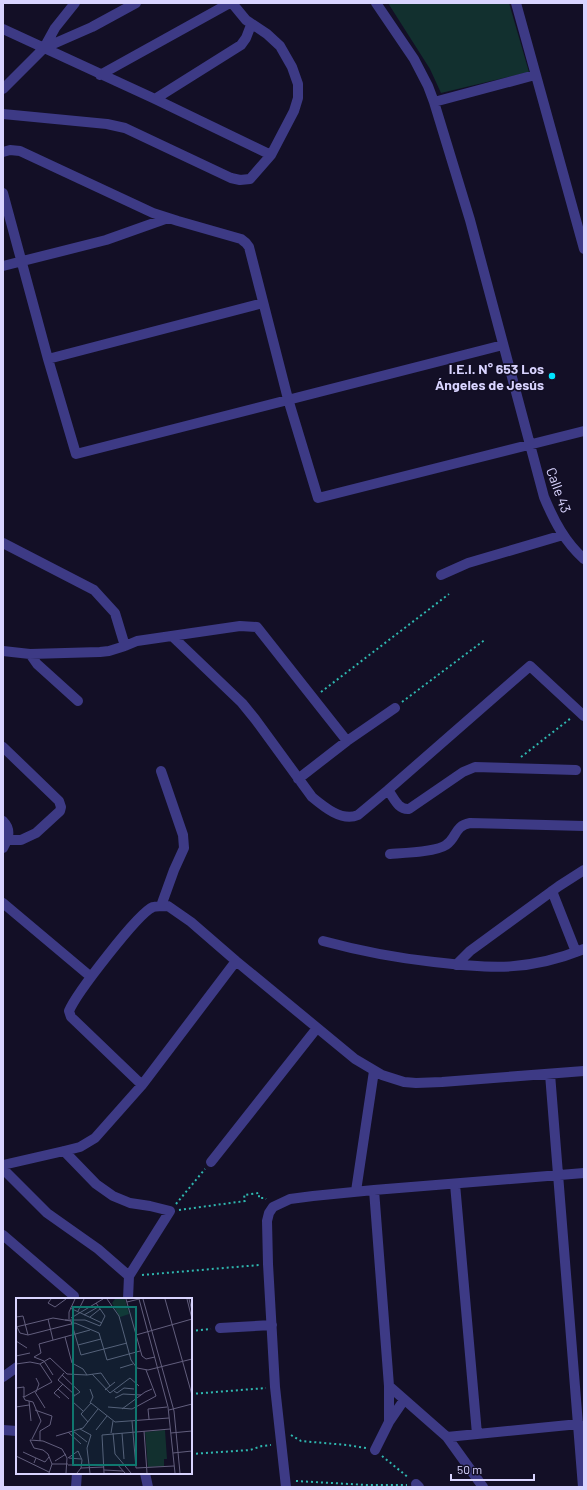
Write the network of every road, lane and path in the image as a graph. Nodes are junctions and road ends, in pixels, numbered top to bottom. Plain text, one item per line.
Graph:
1 (75, 3) edge
2 (136, 3) edge
3 (231, 3) edge
4 (376, 3) edge
5 (516, 3) edge
6 (252, 25) junction
7 (3, 29) edge
8 (44, 48) junction
9 (100, 75) junction
10 (535, 75) junction
11 (3, 89) edge
12 (155, 99) junction
13 (434, 102) junction
14 (3, 114) edge
15 (3, 152) edge
16 (271, 155) junction
17 (3, 193) edge
18 (168, 218) junction
19 (584, 249) edge
20 (20, 261) junction
21 (3, 266) edge
22 (263, 303) junction
23 (503, 345) junction
24 (48, 359) junction
25 (288, 399) junction
26 (584, 431) edge
27 (530, 445) junction
28 (563, 535) junction
29 (3, 543) edge
30 (584, 559) edge
31 (441, 575) dead end
32 (449, 594) dead end
33 (173, 637) junction
34 (486, 639) dead end
35 (125, 646) junction
36 (3, 651) edge
37 (30, 654) junction
38 (323, 690) dead end
39 (78, 700) dead end
40 (395, 708) joint
41 (579, 716) edge
42 (347, 741) junction
43 (3, 747) edge
44 (519, 759) dead end
45 (576, 770) dead end
46 (161, 771) dead end
47 (298, 779) junction
48 (388, 790) junction
49 (3, 821) edge
50 (584, 826) edge
51 (5, 844) edge
52 (390, 854) dead end
53 (584, 870) edge
54 (552, 891) junction
55 (3, 903) edge
56 (161, 906) junction
57 (323, 941) dead end
58 (580, 951) edge
59 (236, 961) junction
60 (456, 965) junction
61 (91, 977) junction
62 (317, 1028) junction
63 (374, 1071) junction
64 (584, 1071) edge
65 (550, 1074) junction
66 (142, 1085) junction
67 (64, 1151) junction
68 (210, 1162) joint
69 (3, 1165) edge
70 (3, 1169) edge
71 (584, 1173) edge
72 (559, 1175) junction
73 (455, 1184) junction
74 (374, 1190) junction
75 (356, 1191) junction
76 (265, 1198) dead end
77 (170, 1211) junction
78 (3, 1235) edge
79 (261, 1265) dead end
80 (129, 1276) junction
81 (74, 1296) dead end
82 (128, 1298) edge
83 (272, 1325) junction
84 (217, 1328) joint
85 (192, 1331) edge
86 (16, 1368) edge
87 (3, 1377) edge
88 (389, 1386) junction
89 (270, 1387) dead end
90 (192, 1394) edge
91 (404, 1400) junction
92 (389, 1422) junction
93 (579, 1424) junction
94 (280, 1425) junction
95 (3, 1430) edge
96 (16, 1431) edge
97 (477, 1434) junction
98 (447, 1437) junction
99 (282, 1444) junction
100 (375, 1450) junction
101 (192, 1454) edge
102 (77, 1474) edge
103 (146, 1474) edge
104 (286, 1483) edge
105 (418, 1486) edge
106 (76, 1487) edge
107 (148, 1487) edge
108 (483, 1487) edge
109 (583, 1487) edge

1 - 8 street
2 - 8 street
3 - 6 street
3 - 9 street
4 - 13 street, Calle 43
5 - 10 street
6 - 12 street
6 - 16 street
7 - 8 street
8 - 9 street
8 - 11 street
9 - 12 street
10 - 13 street
10 - 19 street
12 - 16 street
13 - 23 street, Calle 43
14 - 16 street
15 - 18 street
17 - 20 street
18 - 20 street
18 - 22 street
20 - 21 street
20 - 24 street
22 - 24 street
22 - 25 street
23 - 25 street
23 - 27 street, Calle 43
24 - 25 street
25 - 27 street
26 - 27 street
27 - 28 street, Calle 43
28 - 30 street, Calle 43
28 - 31 street
29 - 35 street
32 - 38 path
33 - 35 street
33 - 42 street
33 - 47 street
34 - 40 path
35 - 37 street
36 - 37 street
37 - 39 street
40 - 42 street
41 - 44 path
41 - 48 street
42 - 47 street
43 - 51 street
45 - 48 street
46 - 56 street
47 - 48 street
49 - 51 street
50 - 52 street
53 - 54 street
54 - 58 street
54 - 60 street
55 - 61 street
56 - 59 street
56 - 61 street
57 - 60 street
58 - 60 street
59 - 62 street
59 - 66 street
61 - 66 street
62 - 63 street
62 - 68 street
63 - 65 street
63 - 75 street
64 - 65 street
65 - 72 street
66 - 67 street
67 - 69 street
67 - 77 street
68 - 77 path
70 - 80 street
71 - 72 street
72 - 73 street
72 - 93 street
73 - 74 street
73 - 97 street
74 - 75 street
74 - 88 street
75 - 83 street
76 - 77 path
77 - 80 street
78 - 81 street
79 - 80 path
80 - 82 street
83 - 84 street
83 - 94 street
84 - 85 path
86 - 87 street
88 - 91 street
88 - 92 street
89 - 90 path
91 - 92 street
91 - 98 street
92 - 100 street
93 - 97 street
93 - 109 street
94 - 99 street
94 - 100 path
95 - 96 street
97 - 98 street
98 - 108 street
99 - 101 path
99 - 104 street
100 - 105 path
102 - 106 street
103 - 107 street
104 - 105 path

